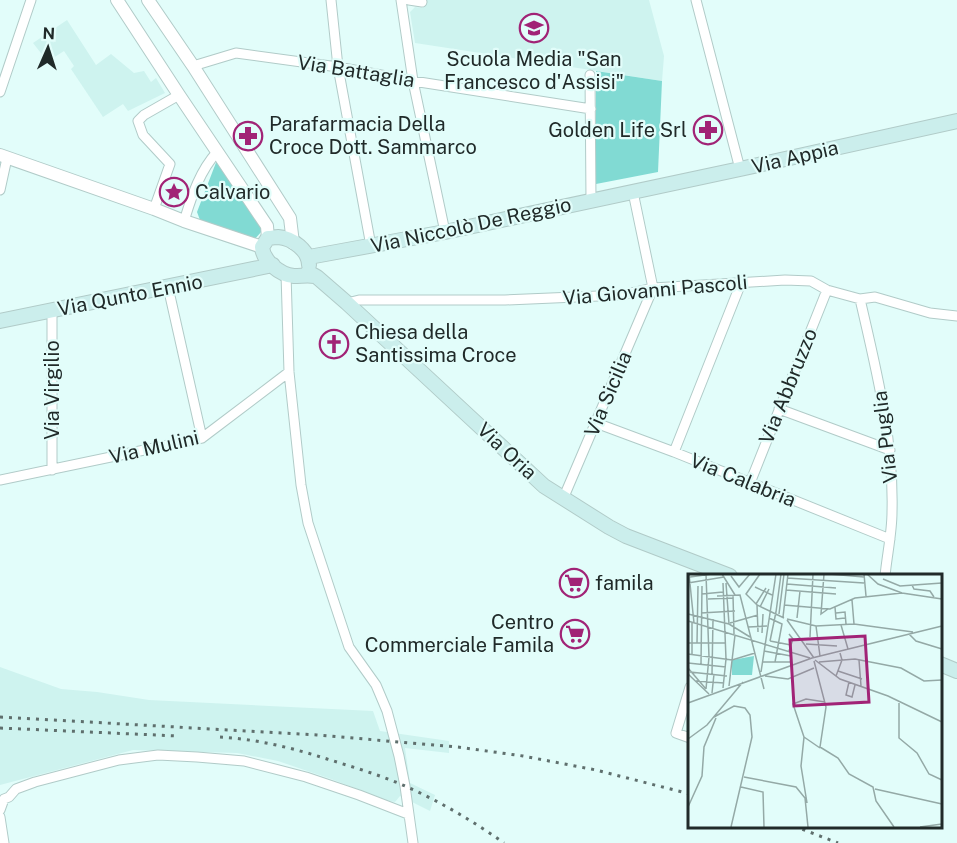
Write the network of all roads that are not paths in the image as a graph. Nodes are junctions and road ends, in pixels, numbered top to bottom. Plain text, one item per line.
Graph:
1 (31, 0) edge
2 (117, 0) edge
3 (148, 0) edge
4 (331, 0) edge
5 (401, 0) edge
6 (409, 0) edge
7 (696, 0) edge
8 (422, 2) dead end
9 (0, 55) edge
10 (12, 58) junction
11 (193, 66) junction
12 (338, 67) junction
13 (590, 75) dead end
14 (413, 81) junction
15 (0, 92) edge
16 (179, 95) junction
17 (591, 108) junction
18 (957, 121) edge
19 (218, 152) junction
20 (3, 157) edge
21 (740, 169) junction
22 (0, 190) edge
23 (633, 192) junction
24 (591, 200) junction
25 (154, 209) junction
26 (183, 221) junction
27 (445, 232) junction
28 (265, 243) junction
29 (293, 243) junction
30 (370, 246) junction
31 (309, 257) junction
32 (266, 267) junction
33 (286, 274) junction
34 (310, 274) junction
35 (741, 283) junction
36 (168, 287) junction
37 (653, 288) junction
38 (827, 290) junction
39 (860, 299) junction
40 (347, 303) junction
41 (51, 310) junction
42 (957, 316) edge
43 (0, 321) edge
44 (289, 372) junction
45 (779, 409) junction
46 (596, 423) junction
47 (202, 438) junction
48 (890, 450) junction
49 (674, 452) junction
50 (52, 470) junction
51 (0, 480) edge
52 (750, 483) junction
53 (563, 499) junction
54 (890, 539) junction
55 (724, 574) edge
56 (885, 574) edge
57 (942, 665) edge
58 (957, 671) edge
59 (688, 694) edge
60 (688, 737) edge
61 (0, 810) edge
62 (408, 814) junction
63 (0, 817) edge
64 (4, 843) edge
65 (413, 843) edge

1 - 10 street
2 - 16 street
3 - 11 street
4 - 12 street
5 - 14 street
6 - 8 street
7 - 21 street
9 - 10 street
10 - 15 street
11 - 12 street, Via Battaglia
11 - 29 street
12 - 14 street, Via Battaglia
12 - 30 street
13 - 17 street
14 - 17 street, Via Battaglia
14 - 27 street
16 - 19 street
16 - 25 street
17 - 24 street
18 - 21 main road, Via Appia
19 - 26 street
19 - 28 street
20 - 22 street
20 - 25 street
21 - 23 main road, Via Appia
23 - 24 main road, Via Niccolò De Reggio
23 - 37 street
24 - 27 main road, Via Niccolò De Reggio
25 - 26 street
26 - 28 street
27 - 30 main road, Via Niccolò De Reggio
28 - 29 main road
28 - 32 main road
29 - 31 main road
30 - 31 main road, Via Niccolò De Reggio
31 - 34 main road
32 - 33 main road
32 - 36 main road, Via Qunto Ennio
33 - 34 main road
33 - 44 street
34 - 40 main road, Via Oria
35 - 37 street, Via Giovanni Pascoli
35 - 38 street, Via Giovanni Pascoli
35 - 49 street
36 - 41 main road, Via Qunto Ennio
36 - 47 street
37 - 40 street, Via Giovanni Pascoli
37 - 46 street, Via Sicilia
38 - 39 street, Via Giovanni Pascoli
38 - 45 street, Via Abbruzzo
39 - 42 street, Via Giovanni Pascoli
39 - 48 street, Via Puglia
40 - 53 main road, Via Oria
41 - 43 main road, Via Qunto Ennio
41 - 50 street, Via Virgilio
44 - 47 street, Via Mulini
44 - 62 street
45 - 48 street
45 - 52 street, Via Abbruzzo
46 - 49 street, Via Calabria
46 - 53 street, Via Sicilia
47 - 50 street, Via Mulini
48 - 54 street, Via Puglia
49 - 52 street, Via Calabria
50 - 51 street, Via Mulini
52 - 54 street, Via Calabria
53 - 55 main road, Via Oria
54 - 56 street, Via Puglia
57 - 58 main road
59 - 60 street
61 - 62 street
62 - 65 street
63 - 64 street

